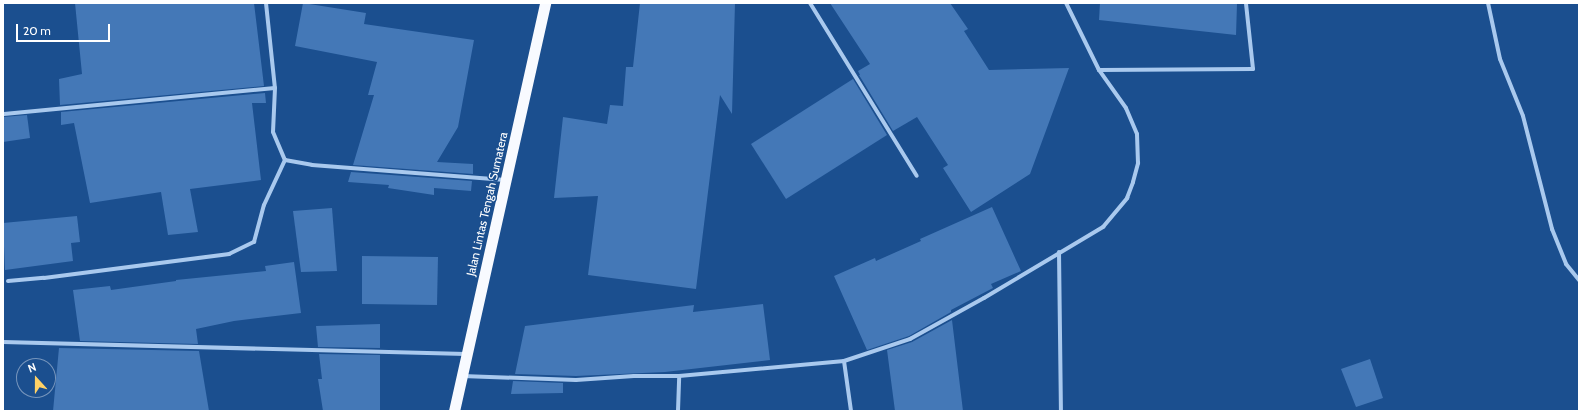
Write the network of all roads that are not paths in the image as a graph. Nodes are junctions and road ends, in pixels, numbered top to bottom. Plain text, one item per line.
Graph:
1 (266, 3) edge
2 (545, 3) edge
3 (810, 3) edge
4 (1066, 3) edge
5 (1246, 3) edge
6 (1488, 3) edge
7 (1099, 70) junction
8 (275, 88) junction
9 (4, 114) dead end
10 (285, 160) junction
11 (917, 176) dead end
12 (506, 180) junction
13 (1059, 252) junction
14 (1579, 280) edge
15 (8, 281) dead end
16 (3, 342) edge
17 (466, 354) junction
18 (844, 361) junction
19 (462, 376) junction
20 (679, 376) junction
21 (454, 411) edge
22 (678, 411) edge
23 (851, 411) edge
24 (1061, 411) edge

1 - 8 street
2 - 12 highway, Jalan Lintas Tengah Sumatera
3 - 11 street
4 - 7 street
5 - 7 street
6 - 14 street
7 - 13 street
8 - 9 street
8 - 10 street
10 - 12 street
10 - 15 street
12 - 17 highway, Jalan Lintas Tengah Sumatera
13 - 18 street
13 - 24 street
16 - 17 street
17 - 19 highway, Jalan Lintas Tengah Sumatera
18 - 20 street
18 - 23 street
19 - 20 street
19 - 21 highway, Jalan Lintas Tengah Sumatera
20 - 22 street

